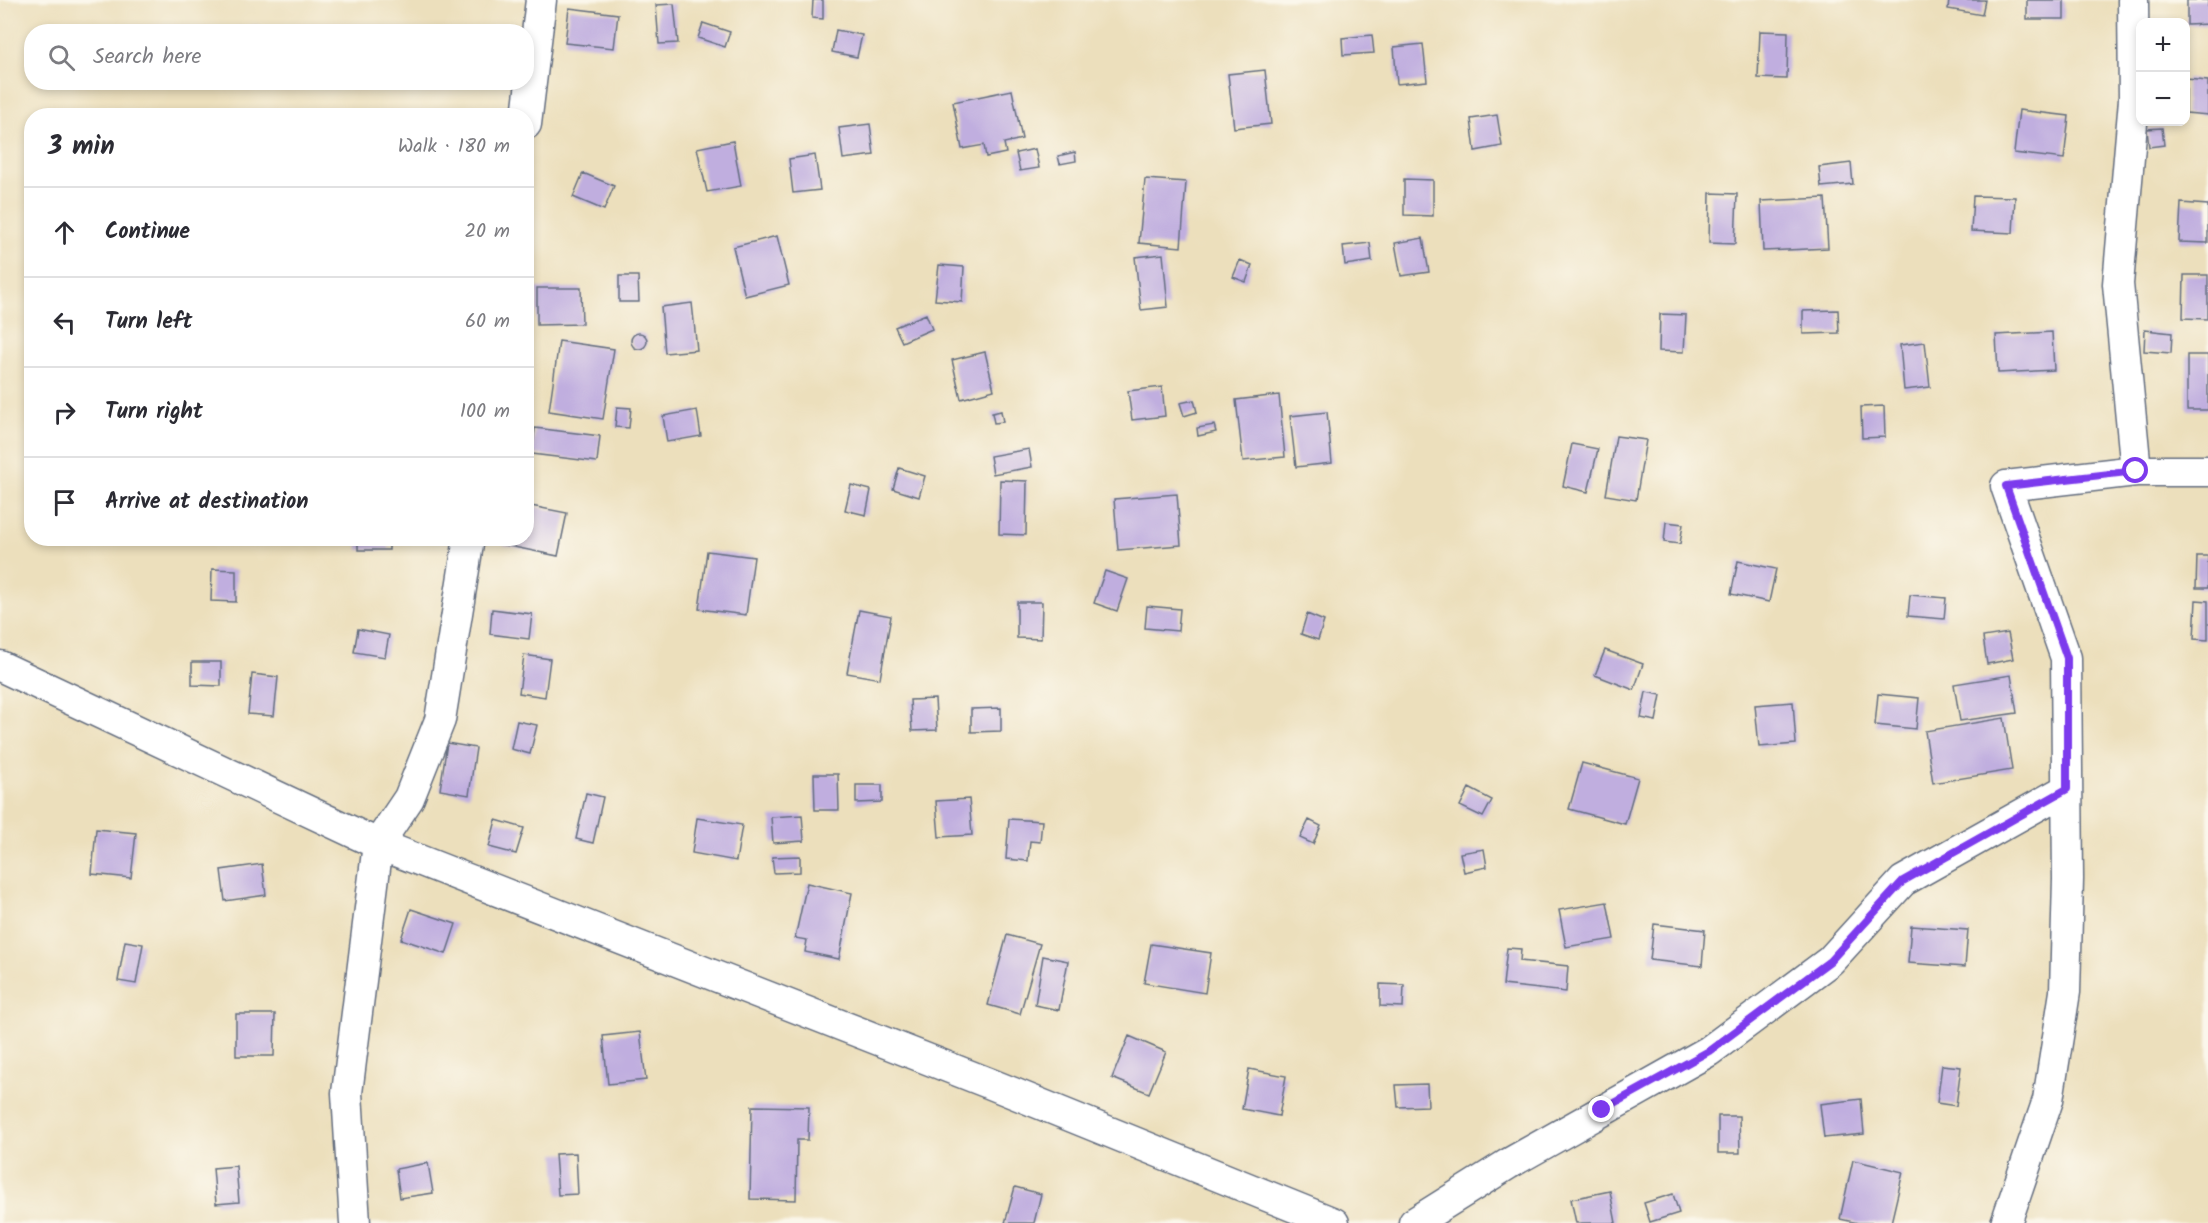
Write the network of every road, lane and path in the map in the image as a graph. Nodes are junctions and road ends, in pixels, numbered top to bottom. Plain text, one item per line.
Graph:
1 (541, 0) edge
2 (2133, 0) edge
3 (534, 58) edge
4 (530, 90) edge
5 (528, 108) edge
6 (2136, 471) junction
7 (2208, 471) edge
8 (468, 546) edge
9 (0, 666) edge
10 (2067, 789) junction
11 (378, 844) junction
12 (355, 1223) edge
13 (1334, 1223) edge
14 (1414, 1223) edge
15 (2006, 1223) edge

1 - 3 street
2 - 6 street
4 - 5 street
6 - 7 street
6 - 10 street
8 - 11 street
9 - 11 street
10 - 14 street
10 - 15 street
11 - 12 street
11 - 13 street

